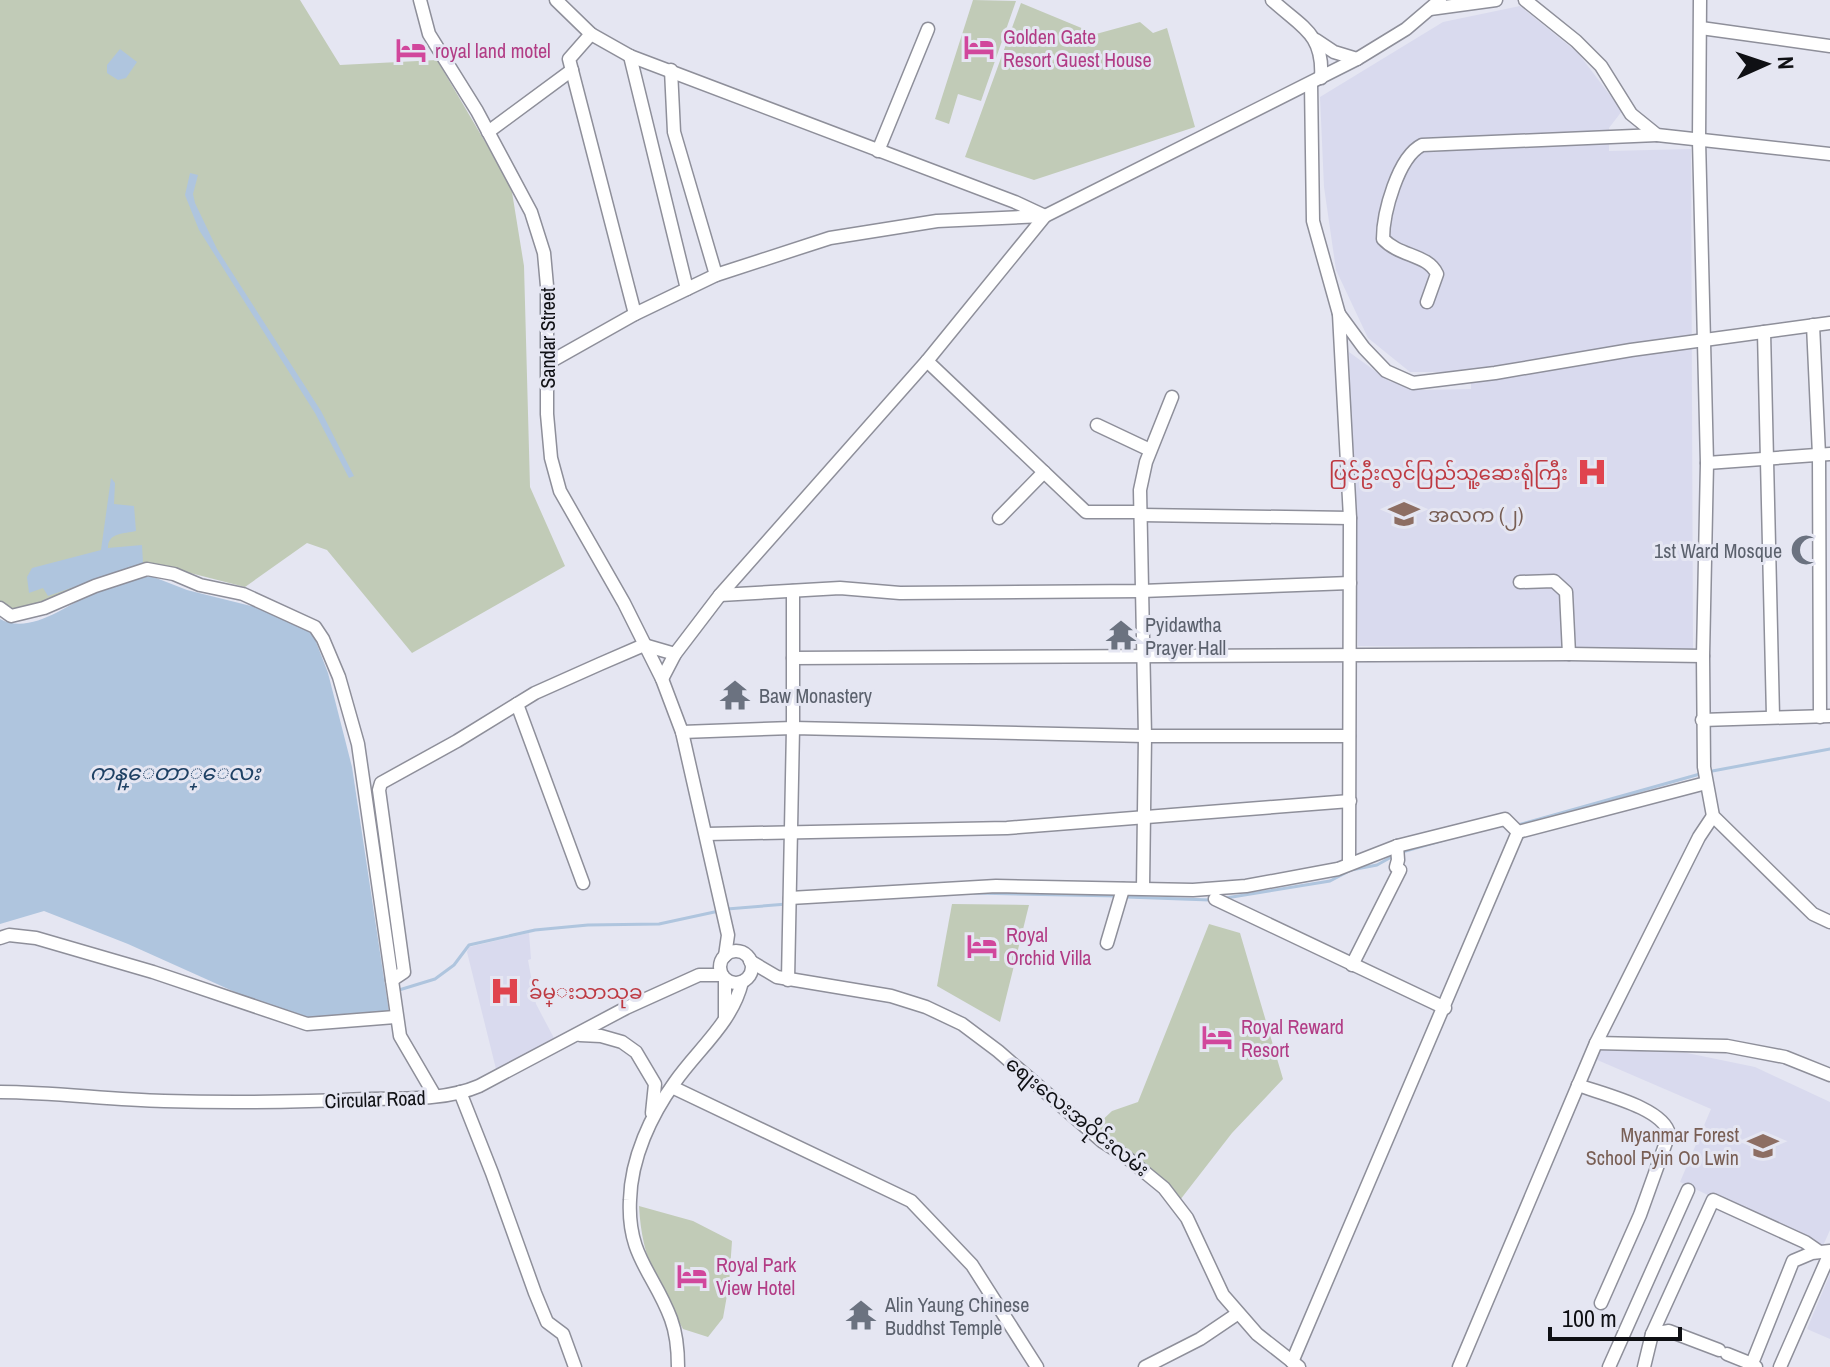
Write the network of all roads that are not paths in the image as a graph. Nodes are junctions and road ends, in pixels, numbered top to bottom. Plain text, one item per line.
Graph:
1 (420, 0) edge
2 (556, 0) edge
3 (1272, 0) edge
4 (1440, 0) edge
5 (1496, 0) edge
6 (1525, 0) edge
7 (1700, 0) edge
8 (1430, 9) junction
9 (1701, 28) junction
10 (928, 29) dead end
11 (591, 34) junction
12 (1316, 40) junction
13 (1830, 46) edge
14 (630, 56) junction
15 (1357, 59) junction
16 (572, 70) junction
17 (671, 70) junction
18 (1316, 80) junction
19 (488, 132) junction
20 (1657, 135) junction
21 (1699, 140) junction
22 (878, 151) junction
23 (1830, 154) edge
24 (1045, 216) junction
25 (716, 275) junction
26 (687, 289) junction
27 (1427, 302) dead end
28 (635, 314) junction
29 (1339, 314) junction
30 (1830, 323) edge
31 (1813, 325) junction
32 (1764, 332) junction
33 (1705, 341) junction
34 (927, 361) junction
35 (548, 363) junction
36 (1172, 397) dead end
37 (1097, 425) dead end
38 (1150, 450) junction
39 (1824, 454) edge
40 (1768, 459) junction
41 (1707, 463) junction
42 (1044, 472) junction
43 (1141, 514) junction
44 (999, 518) dead end
45 (1350, 518) junction
46 (1520, 582) dead end
47 (1350, 583) junction
48 (793, 591) junction
49 (1142, 591) junction
50 (720, 595) junction
51 (0, 608) edge
52 (644, 645) junction
53 (675, 654) junction
54 (1569, 654) junction
55 (1351, 656) junction
56 (1703, 656) junction
57 (1143, 657) junction
58 (793, 658) junction
59 (662, 679) junction
60 (517, 704) junction
61 (1773, 716) junction
62 (1825, 716) edge
63 (1702, 720) junction
64 (793, 728) junction
65 (682, 732) junction
66 (1145, 736) junction
67 (1349, 736) junction
68 (1705, 776) junction
69 (1350, 801) junction
70 (1713, 816) junction
71 (1145, 817) junction
72 (1514, 828) junction
73 (791, 831) junction
74 (706, 834) junction
75 (1398, 852) junction
76 (1349, 863) junction
77 (583, 883) dead end
78 (1143, 888) junction
79 (1122, 894) junction
80 (1215, 899) dead end
81 (790, 902) junction
82 (1830, 922) edge
83 (728, 935) junction
84 (0, 938) edge
85 (1107, 943) dead end
86 (724, 957) junction
87 (746, 957) junction
88 (1352, 965) junction
89 (699, 975) junction
90 (724, 977) junction
91 (782, 978) junction
92 (392, 980) junction
93 (744, 981) junction
94 (1445, 1008) junction
95 (395, 1017) junction
96 (725, 1018) junction
97 (577, 1035) junction
98 (1596, 1043) junction
99 (1830, 1075) edge
100 (1578, 1085) junction
101 (672, 1087) junction
102 (0, 1092) edge
103 (460, 1092) junction
104 (435, 1096) junction
105 (652, 1116) junction
106 (1688, 1190) dead end
107 (1826, 1252) edge
108 (1601, 1303) dead end
109 (1237, 1314) junction
110 (1652, 1334) junction
111 (1295, 1365) edge
112 (575, 1367) edge
113 (678, 1367) edge
114 (1037, 1367) edge
115 (1145, 1367) edge
116 (1459, 1367) edge
117 (1609, 1367) edge
118 (1644, 1367) edge
119 (1753, 1367) edge
120 (1780, 1367) edge

1 - 19 street, Sandar Street
2 - 11 street
3 - 12 street
4 - 8 street
5 - 8 street
6 - 20 street
7 - 9 street
8 - 15 street
9 - 13 street
9 - 21 street
10 - 22 street
11 - 14 street
11 - 16 street
12 - 15 street
12 - 18 street
14 - 17 street
14 - 26 street
15 - 18 street
16 - 19 street
16 - 28 street
17 - 22 street
17 - 25 street
18 - 24 street
18 - 29 street
19 - 35 street, Sandar Street
20 - 21 street
20 - 27 street
21 - 23 street
21 - 33 street
22 - 24 street
24 - 25 street
24 - 34 street
25 - 26 street
26 - 28 street
28 - 35 street
29 - 33 street
29 - 45 street
30 - 31 street
31 - 32 street
31 - 39 street
32 - 33 street
32 - 40 street
33 - 41 street
34 - 42 street
34 - 50 street
35 - 52 street, Sandar Street
36 - 38 street
37 - 38 street
38 - 43 street
39 - 40 street
39 - 62 street
40 - 41 street
40 - 61 street
41 - 56 street
42 - 43 street
42 - 44 street
43 - 45 street
43 - 49 street
45 - 47 street
46 - 54 street
47 - 49 street
47 - 55 street
48 - 49 street
48 - 50 street
48 - 58 street
49 - 57 street
50 - 53 street
51 - 92 street
52 - 53 street
52 - 59 street, Sandar Street
52 - 60 street
53 - 59 street
54 - 55 street
54 - 56 street
55 - 57 street
55 - 67 street
56 - 63 street
57 - 58 street
57 - 66 street
58 - 64 street
59 - 65 street, Sandar Street
60 - 77 street
60 - 92 street
61 - 62 street
61 - 63 street
63 - 68 street
64 - 65 street
64 - 66 street
64 - 73 street
65 - 74 street, Sandar Street
66 - 67 street
66 - 71 street
67 - 69 street
68 - 70 street
68 - 72 street
69 - 71 street
69 - 76 street
70 - 82 street
70 - 98 street
71 - 73 street
71 - 78 street
72 - 75 street
72 - 94 street
73 - 74 street
73 - 81 street
74 - 83 street, Sandar Street
75 - 76 street
75 - 88 street
76 - 78 street
78 - 79 street
79 - 81 street
79 - 85 street
80 - 88 street
81 - 91 street
83 - 86 street
83 - 87 street
84 - 95 street
86 - 87 street
86 - 89 street
86 - 90 street
87 - 91 street
87 - 93 street
88 - 94 street
89 - 90 street, Circular Road
89 - 97 street, Circular Road
90 - 93 street
90 - 96 street
91 - 93 street
91 - 109 street, စျေးလေးအဝိုင်းလမ်း
92 - 95 street
93 - 96 street
94 - 111 street
95 - 104 street
96 - 101 street
97 - 103 street, Circular Road
97 - 105 street
98 - 99 street
98 - 100 street
100 - 108 street
100 - 116 street
101 - 105 street
101 - 114 street
102 - 104 street, Circular Road
103 - 104 street, Circular Road
103 - 112 street
105 - 113 street
106 - 117 street
107 - 110 street
107 - 119 street
107 - 120 street
109 - 111 street, စျေးလေးအဝိုင်းလမ်း
109 - 115 street
110 - 118 street
110 - 119 street

